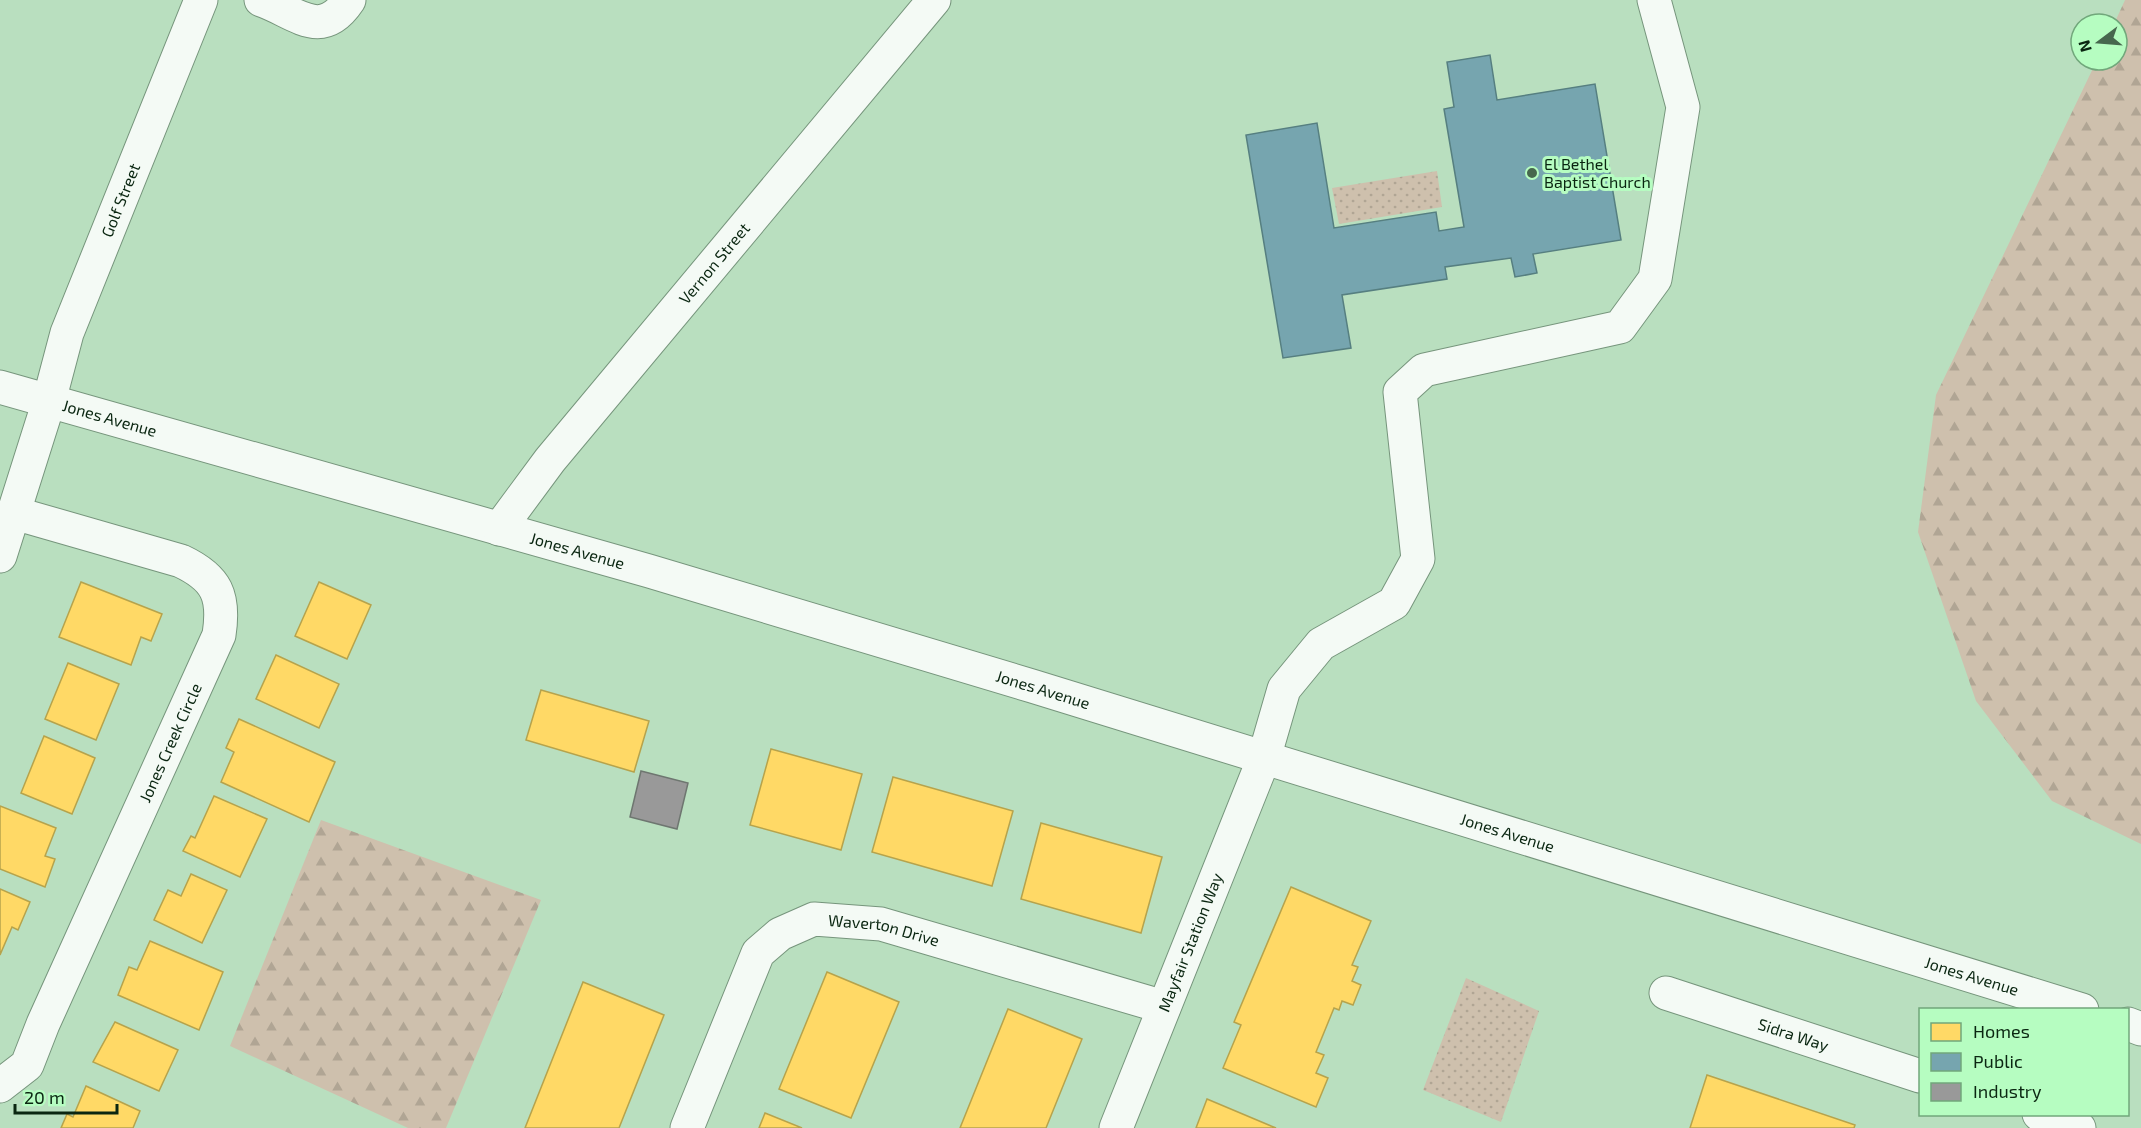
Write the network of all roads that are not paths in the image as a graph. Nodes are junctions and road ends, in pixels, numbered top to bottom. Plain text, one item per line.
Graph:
1 (201, 0) edge
2 (261, 0) edge
3 (349, 0) edge
4 (934, 0) edge
5 (1654, 0) edge
6 (0, 387) edge
7 (50, 401) junction
8 (14, 513) junction
9 (499, 530) junction
10 (0, 556) edge
11 (1264, 758) junction
12 (1666, 993) dead end
13 (1164, 1007) junction
14 (2074, 1008) edge
15 (1919, 1076) edge
16 (0, 1086) edge
17 (2045, 1116) edge
18 (687, 1128) edge
19 (1116, 1128) edge
20 (2079, 1128) edge

1 - 7 street, Golf Street
2 - 3 street
4 - 9 street, Vernon Street
5 - 11 street, Mayfair Station Way
6 - 7 street, Jones Avenue
7 - 8 street
7 - 9 street, Jones Avenue
8 - 10 street
8 - 16 street, Jones Creek Circle
9 - 11 street, Jones Avenue
11 - 13 street, Mayfair Station Way
11 - 14 street, Jones Avenue
12 - 15 street, Sidra Way
13 - 18 street, Waverton Drive
13 - 19 street, Mayfair Station Way
17 - 20 street

